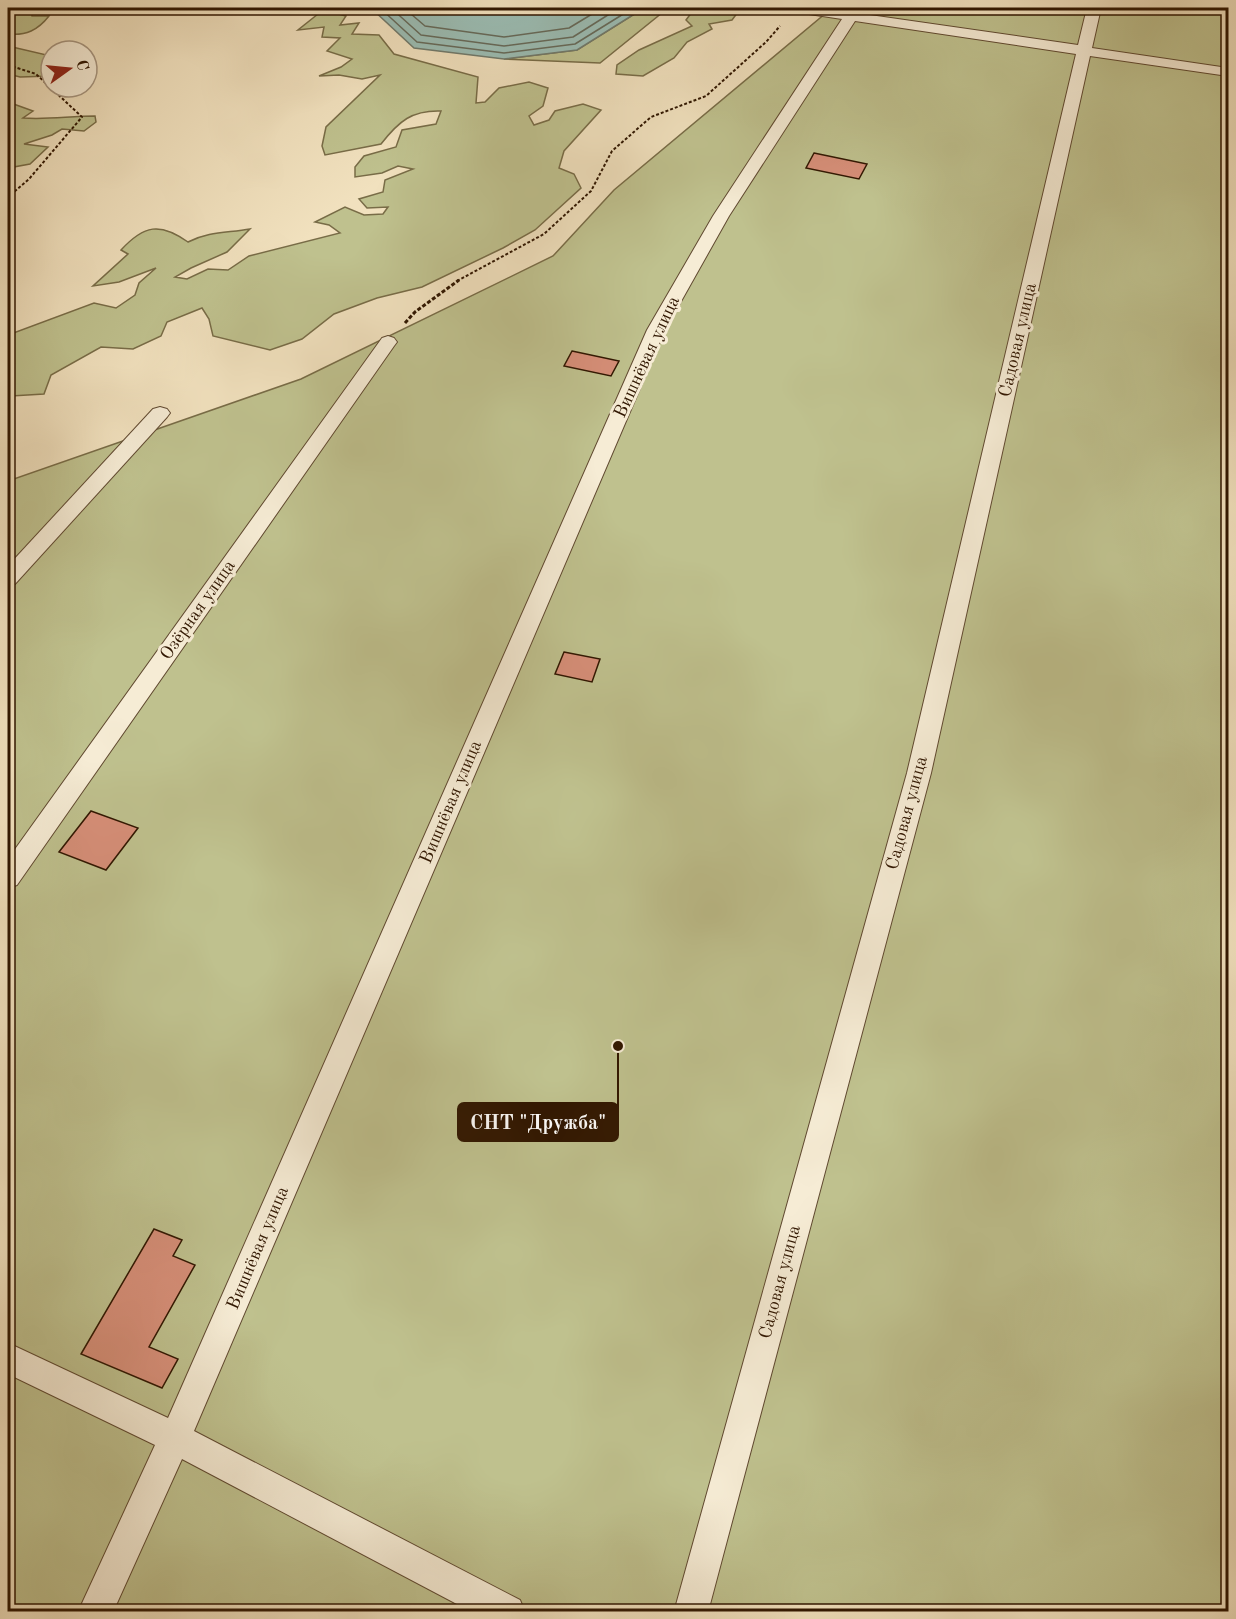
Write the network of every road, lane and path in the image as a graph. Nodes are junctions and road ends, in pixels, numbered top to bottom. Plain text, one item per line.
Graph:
1 (796, 8) edge
2 (1094, 8) edge
3 (851, 16) junction
4 (1084, 49) junction
5 (8, 64) edge
6 (1228, 72) edge
7 (8, 197) edge
8 (388, 342) joint
9 (160, 413) dead end
10 (8, 579) edge
11 (8, 878) edge
12 (8, 1358) edge
13 (175, 1438) junction
14 (95, 1611) edge
15 (508, 1611) edge
16 (691, 1611) edge

1 - 3 lane
1 - 8 path
2 - 4 lane, Садовая улица
3 - 4 lane
3 - 13 lane, Вишнёвая улица
4 - 6 lane
4 - 16 lane, Садовая улица
5 - 7 path
8 - 11 lane, Озёрная улица
9 - 10 lane
12 - 13 lane
13 - 14 lane, Вишнёвая улица
13 - 15 lane

